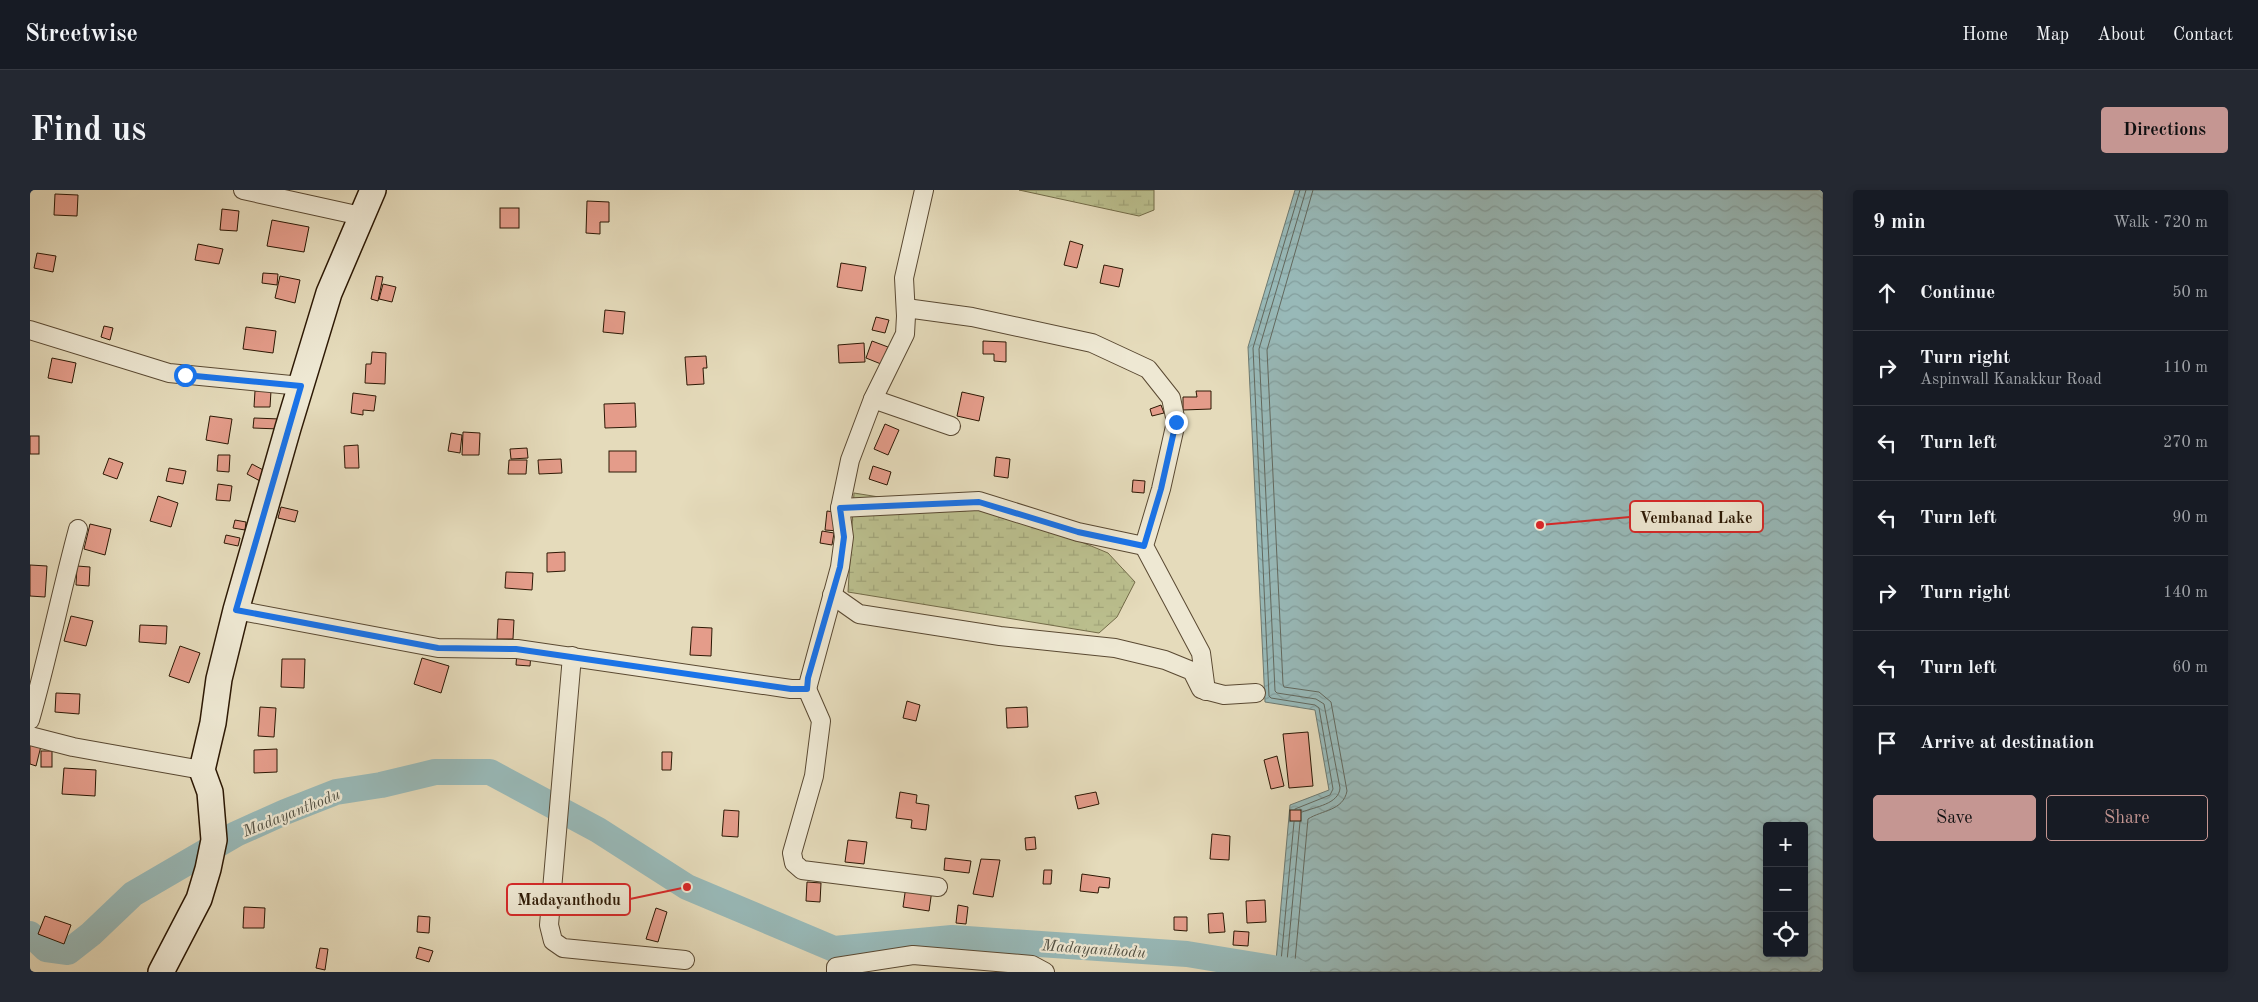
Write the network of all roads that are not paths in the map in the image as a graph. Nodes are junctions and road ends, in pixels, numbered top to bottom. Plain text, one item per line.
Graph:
1 (243, 190) edge
2 (373, 190) edge
3 (924, 190) edge
4 (361, 216) junction
5 (906, 308) junction
6 (30, 330) edge
7 (301, 386) junction
8 (872, 399) junction
9 (951, 426) dead end
10 (840, 508) junction
11 (78, 529) dead end
12 (1144, 546) junction
13 (832, 595) junction
14 (236, 610) junction
15 (572, 656) junction
16 (807, 689) junction
17 (1206, 691) junction
18 (1256, 693) dead end
19 (30, 720) edge
20 (30, 736) edge
21 (202, 770) junction
22 (938, 887) dead end
23 (685, 960) dead end
24 (161, 972) edge
25 (836, 972) edge
26 (1046, 972) edge

1 - 4 street
2 - 4 main road
3 - 5 street
4 - 7 main road
5 - 8 street
5 - 12 street
6 - 7 street
7 - 14 main road
8 - 9 street
8 - 10 street
10 - 12 street
10 - 13 street
11 - 19 street
12 - 17 street
13 - 16 street
13 - 17 street
14 - 15 street
14 - 21 main road
15 - 16 street
15 - 23 street
16 - 22 street
17 - 18 street
20 - 21 street
21 - 24 main road
25 - 26 street

